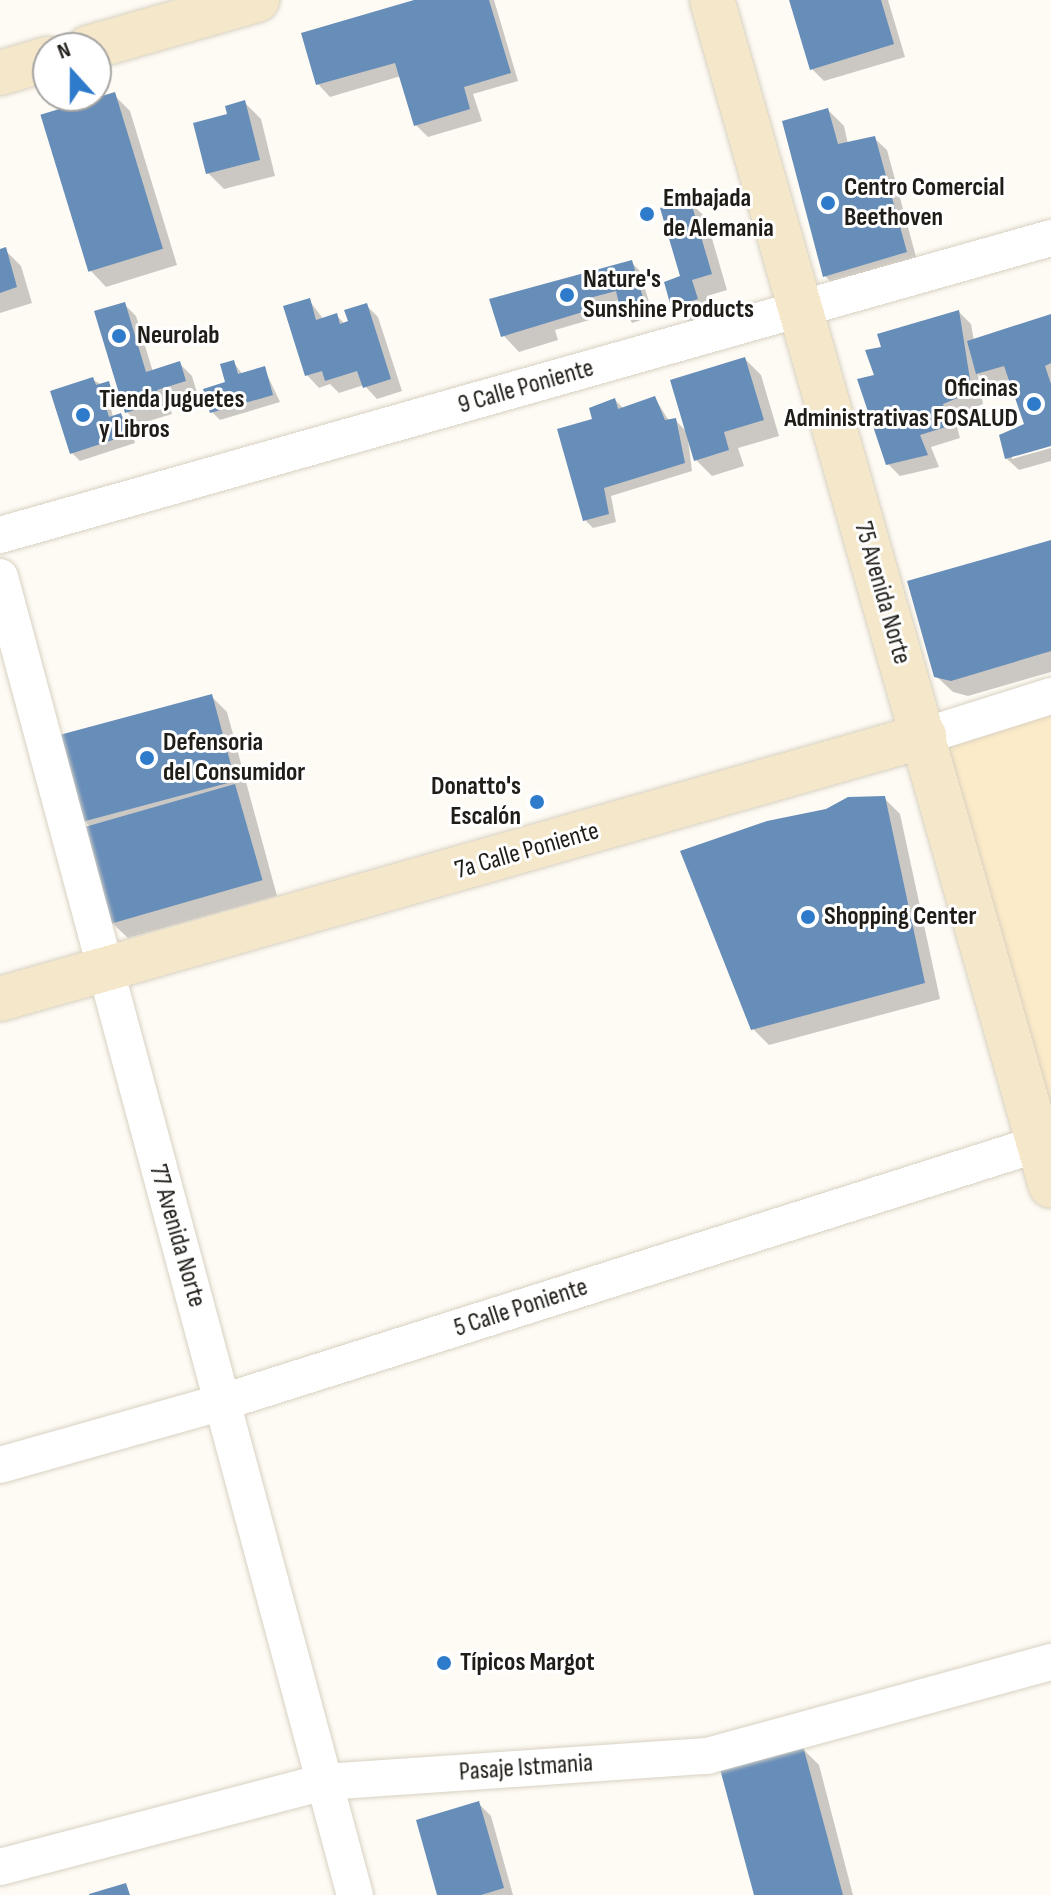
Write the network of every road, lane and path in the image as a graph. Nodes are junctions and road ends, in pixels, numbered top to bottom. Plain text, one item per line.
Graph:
1 (257, 0) edge
2 (712, 0) edge
3 (112, 41) edge
4 (32, 64) edge
5 (0, 73) edge
6 (1051, 238) edge
7 (801, 310) junction
8 (0, 535) edge
9 (0, 577) edge
10 (1051, 696) edge
11 (924, 736) junction
12 (103, 971) junction
13 (0, 999) edge
14 (1041, 1143) junction
15 (1051, 1186) edge
16 (223, 1402) junction
17 (0, 1465) edge
18 (1051, 1662) edge
19 (324, 1782) junction
20 (0, 1867) edge
21 (355, 1895) edge

1 - 3 main road
2 - 7 main road, 75 Avenida Norte
4 - 5 main road
6 - 7 street, 9 Calle Poniente
7 - 8 street, 9 Calle Poniente
7 - 11 main road, 75 Avenida Norte
9 - 12 street, 77 Avenida Norte
10 - 11 street, 7a Calle Poniente
11 - 12 main road, 7a Calle Poniente
11 - 14 main road, 75 Avenida Norte
12 - 13 main road, 7a Calle Poniente
12 - 16 street, 77 Avenida Norte
14 - 15 main road, 75 Avenida Norte
14 - 16 street, 5 Calle Poniente
16 - 17 street, 5 Calle Poniente
16 - 19 street, 77 Avenida Norte
18 - 19 street, Pasaje Istmania
19 - 20 street, Pasaje Istmania
19 - 21 street, 77 Avenida Norte

